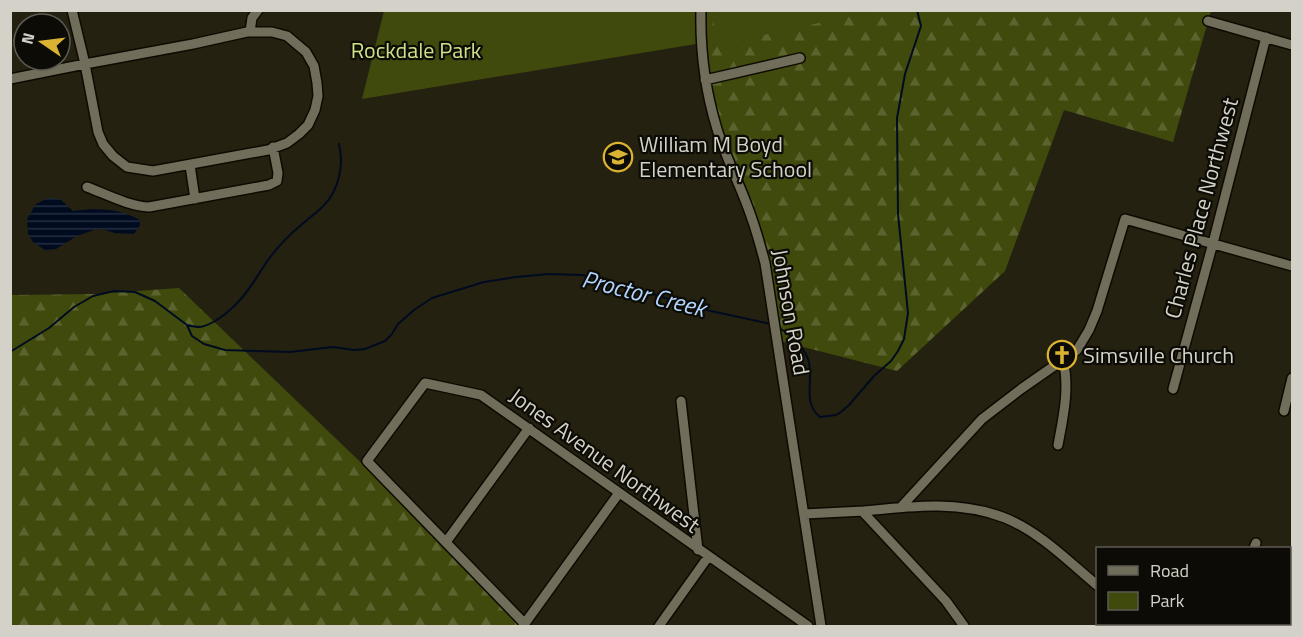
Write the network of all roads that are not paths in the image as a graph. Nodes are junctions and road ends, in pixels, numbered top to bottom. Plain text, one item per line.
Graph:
1 (72, 10) edge
2 (258, 10) edge
3 (701, 10) edge
4 (1208, 21) dead end
5 (250, 32) junction
6 (1266, 37) junction
7 (1293, 45) edge
8 (800, 58) dead end
9 (85, 64) junction
10 (10, 79) edge
11 (705, 80) junction
12 (273, 147) junction
13 (190, 165) junction
14 (87, 187) dead end
15 (195, 199) junction
16 (1213, 243) junction
17 (1293, 266) edge
18 (1063, 360) junction
19 (1293, 378) edge
20 (1173, 389) dead end
21 (681, 401) dead end
22 (1284, 411) dead end
23 (529, 428) junction
24 (1058, 445) dead end
25 (619, 493) junction
26 (901, 507) junction
27 (862, 511) junction
28 (804, 514) junction
29 (446, 542) junction
30 (698, 550) junction
31 (708, 557) junction
32 (1096, 584) edge
33 (524, 625) edge
34 (659, 627) edge
35 (808, 627) edge
36 (821, 627) edge
37 (964, 627) edge

1 - 9 street
2 - 5 street
3 - 11 street, Johnson Road
4 - 6 street
5 - 9 street
5 - 12 street
6 - 7 street
6 - 16 street, Charles Place Northwest
8 - 11 street
9 - 10 street
9 - 13 street
11 - 28 street, Johnson Road
12 - 13 street
12 - 15 street
13 - 15 street
14 - 15 street
16 - 17 street
16 - 18 street
16 - 20 street, Charles Place Northwest
18 - 24 street
18 - 26 street
19 - 22 street
21 - 30 street
23 - 25 street, Jones Avenue Northwest
23 - 29 street
23 - 29 street, Jones Avenue Northwest
25 - 30 street, Jones Avenue Northwest
25 - 33 street
26 - 27 street
26 - 32 street
27 - 28 street
27 - 37 street
28 - 36 street, Johnson Road
29 - 33 street
30 - 31 street, Jones Avenue Northwest
31 - 34 street
31 - 35 street, Jones Avenue Northwest

